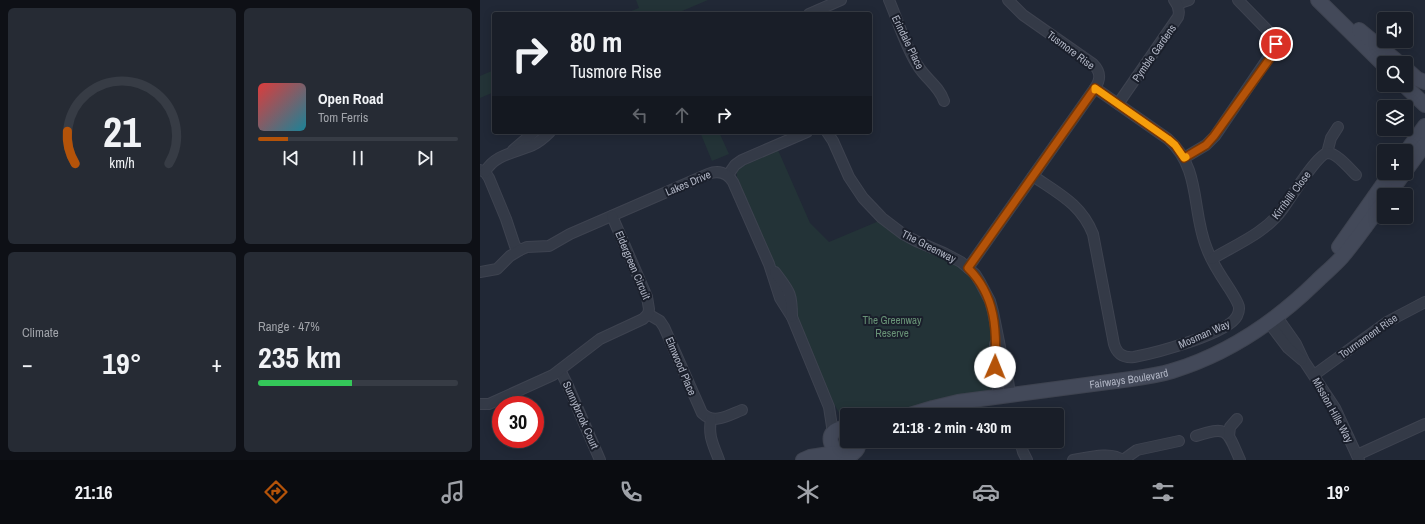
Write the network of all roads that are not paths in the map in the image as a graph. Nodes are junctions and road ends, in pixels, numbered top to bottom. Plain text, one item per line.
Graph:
1 (841, 0) edge
2 (889, 0) edge
3 (1008, 0) edge
4 (1189, 0) edge
5 (1238, 0) edge
6 (1176, 2) edge
7 (1322, 5) edge
8 (814, 12) edge
9 (1390, 56) edge
10 (1377, 59) edge
11 (1413, 75) edge
12 (1425, 82) edge
13 (1095, 88) junction
14 (1411, 92) edge
15 (944, 101) dead end
16 (1118, 104) junction
17 (1425, 105) edge
18 (1425, 126) edge
19 (1338, 127) dead end
20 (532, 134) edge
21 (548, 134) edge
22 (802, 134) edge
23 (828, 134) edge
24 (1412, 144) edge
25 (1425, 144) edge
26 (508, 153) junction
27 (1327, 153) junction
28 (1184, 158) junction
29 (1413, 160) edge
30 (482, 171) edge
31 (1356, 174) dead end
32 (728, 175) junction
33 (1034, 176) junction
34 (1387, 180) edge
35 (1377, 207) edge
36 (1368, 215) junction
37 (612, 216) junction
38 (518, 246) junction
39 (1212, 259) junction
40 (968, 268) junction
41 (480, 272) edge
42 (1425, 302) edge
43 (648, 314) junction
44 (1273, 320) junction
45 (560, 370) junction
46 (1314, 375) junction
47 (1005, 396) junction
48 (480, 404) edge
49 (934, 408) edge
50 (742, 410) dead end
51 (711, 419) junction
52 (1237, 419) dead end
53 (1425, 424) edge
54 (840, 429) edge
55 (1196, 436) dead end
56 (1229, 436) junction
57 (1179, 441) dead end
58 (840, 448) edge
59 (1022, 448) edge
60 (1358, 458) edge
61 (806, 459) edge
62 (600, 460) edge
63 (719, 460) edge
64 (1027, 460) edge
65 (1073, 460) edge
66 (1122, 460) edge
67 (1240, 460) edge

1 - 8 street
2 - 15 street, Erindale Place
3 - 13 street, Tusmore Rise
4 - 6 street
5 - 28 street
6 - 16 street, Pymble Gardens
7 - 9 street
7 - 10 street
11 - 12 street
13 - 16 street, Mosman Way
13 - 33 street, Tusmore Rise
14 - 17 street
16 - 28 street, Mosman Way
18 - 24 street
19 - 27 street, Kirribilli Close
20 - 26 street
21 - 26 street
22 - 32 street
23 - 40 street, The Greenway
25 - 29 street
26 - 30 street
27 - 31 street
27 - 39 street, Kirribilli Close
28 - 39 street, Mosman Way
30 - 38 street
32 - 37 street, Lakes Drive
32 - 54 street, Lakes Drive
33 - 39 street, Mosman Way
33 - 40 street, Tusmore Rise
34 - 36 street, Fairways Boulevard
35 - 36 street, Fairways Boulevard
36 - 44 street, Fairways Boulevard
37 - 38 street, Lakes Drive
37 - 43 street, Eldergreen Circuit
38 - 41 street, Lakes Drive
40 - 47 street, The Greenway
42 - 46 street, Tournament Rise
43 - 45 street, Eldergreen Circuit
43 - 51 street, Elmwood Place
44 - 46 street, Mission Hills Way
44 - 47 street, Fairways Boulevard
45 - 48 street, Eldergreen Circuit
45 - 62 street, Sunnybrook Court
46 - 60 street, Mission Hills Way
47 - 49 street, Fairways Boulevard
50 - 51 street
51 - 63 street
52 - 56 street
53 - 60 street
55 - 56 street
56 - 67 street
57 - 66 street
58 - 61 street
59 - 64 street
65 - 66 street

